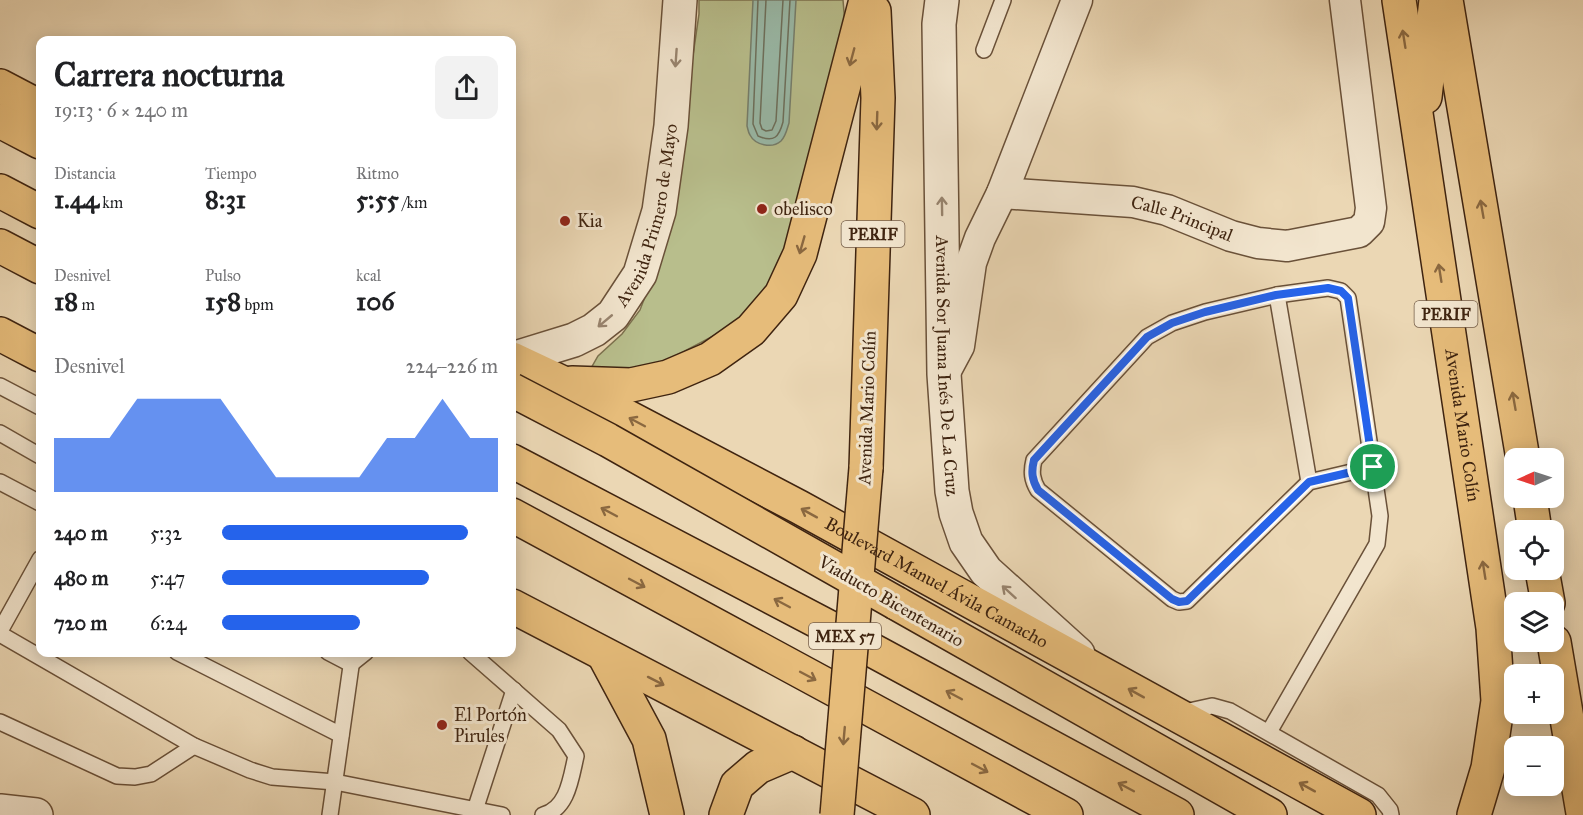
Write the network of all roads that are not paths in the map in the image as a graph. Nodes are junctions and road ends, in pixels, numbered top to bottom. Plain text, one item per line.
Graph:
1 (680, 0) edge
2 (866, 0) edge
3 (873, 0) edge
4 (942, 0) edge
5 (1003, 0) edge
6 (1077, 0) edge
7 (1345, 0) edge
8 (1398, 0) edge
9 (1436, 0) edge
10 (1446, 0) edge
11 (984, 50) dead end
12 (0, 86) edge
13 (36, 105) edge
14 (0, 121) edge
15 (36, 140) edge
16 (1420, 140) junction
17 (0, 191) edge
18 (1002, 193) junction
19 (36, 210) edge
20 (0, 246) edge
21 (36, 265) edge
22 (1276, 295) junction
23 (0, 334) edge
24 (36, 353) edge
25 (516, 358) edge
26 (516, 361) edge
27 (944, 374) junction
28 (562, 383) junction
29 (0, 386) edge
30 (516, 392) edge
31 (36, 405) edge
32 (0, 434) edge
33 (1521, 448) edge
34 (36, 454) edge
35 (516, 463) edge
36 (1373, 467) junction
37 (0, 482) edge
38 (1309, 482) junction
39 (36, 501) edge
40 (516, 517) edge
41 (35, 581) edge
42 (516, 608) edge
43 (0, 633) edge
44 (1556, 652) edge
45 (36, 654) edge
46 (604, 655) junction
47 (41, 657) edge
48 (187, 657) edge
49 (476, 657) edge
50 (352, 658) edge
51 (1100, 673) junction
52 (514, 690) junction
53 (1175, 714) junction
54 (0, 722) edge
55 (1269, 732) junction
56 (341, 735) junction
57 (194, 746) junction
58 (793, 752) junction
59 (335, 782) junction
60 (0, 810) edge
61 (475, 810) junction
62 (1583, 813) edge
63 (36, 815) edge
64 (330, 815) edge
65 (502, 815) edge
66 (543, 815) edge
67 (667, 815) edge
68 (726, 815) edge
69 (837, 815) edge
70 (914, 815) edge
71 (1066, 815) edge
72 (1177, 815) edge
73 (1270, 815) edge
74 (1359, 815) edge
75 (1391, 815) edge
76 (1474, 815) edge

1 -> 25 street, Avenida Primero de Mayo
2 -> 28 main road
3 -> 69 main road, Avenida Mario Colín / PERIF, bridge
27 -> 4 street, Avenida Sor Juana Inés De La Cruz
5 - 11 lane
6 - 18 street
7 - 18 street, Calle Principal
16 -> 8 main road, Avenida Mario Colín / PERIF
9 - 16 main road
33 -> 10 main road
12 - 13 main road
14 - 15 main road
76 -> 16 main road, Avenida Mario Colín / PERIF
17 - 19 main road
18 - 27 street
20 - 21 main road
22 - 36 lane
22 - 38 lane
22 - 38 lane
23 - 24 main road
26 - 28 main road, Boulevard Manuel Ávila Camacho
51 -> 27 street, Avenida Sor Juana Inés De La Cruz
51 -> 28 main road, Boulevard Manuel Ávila Camacho
29 - 31 lane
30 - 73 main road, Viaducto Bicentenario, bridge
32 - 34 lane
72 -> 35 main road, MEX 57
36 - 38 lane
36 - 55 lane
37 - 39 lane
40 -> 71 main road, MEX 57
41 - 43 lane
42 - 46 main road
43 - 45 lane
44 - 62 main road
46 -> 58 main road
46 - 67 main road
47 - 57 lane
48 - 56 lane
49 - 52 lane
50 - 56 lane
53 -> 51 main road, Boulevard Manuel Ávila Camacho
52 - 61 lane
52 - 66 lane
53 - 55 lane
74 -> 53 main road, Boulevard Manuel Ávila Camacho
54 - 57 lane
55 - 75 lane
56 - 59 lane
57 - 59 lane
58 - 68 main road
58 - 70 main road
59 - 61 lane
59 - 64 lane
60 - 63 street
61 - 65 lane

